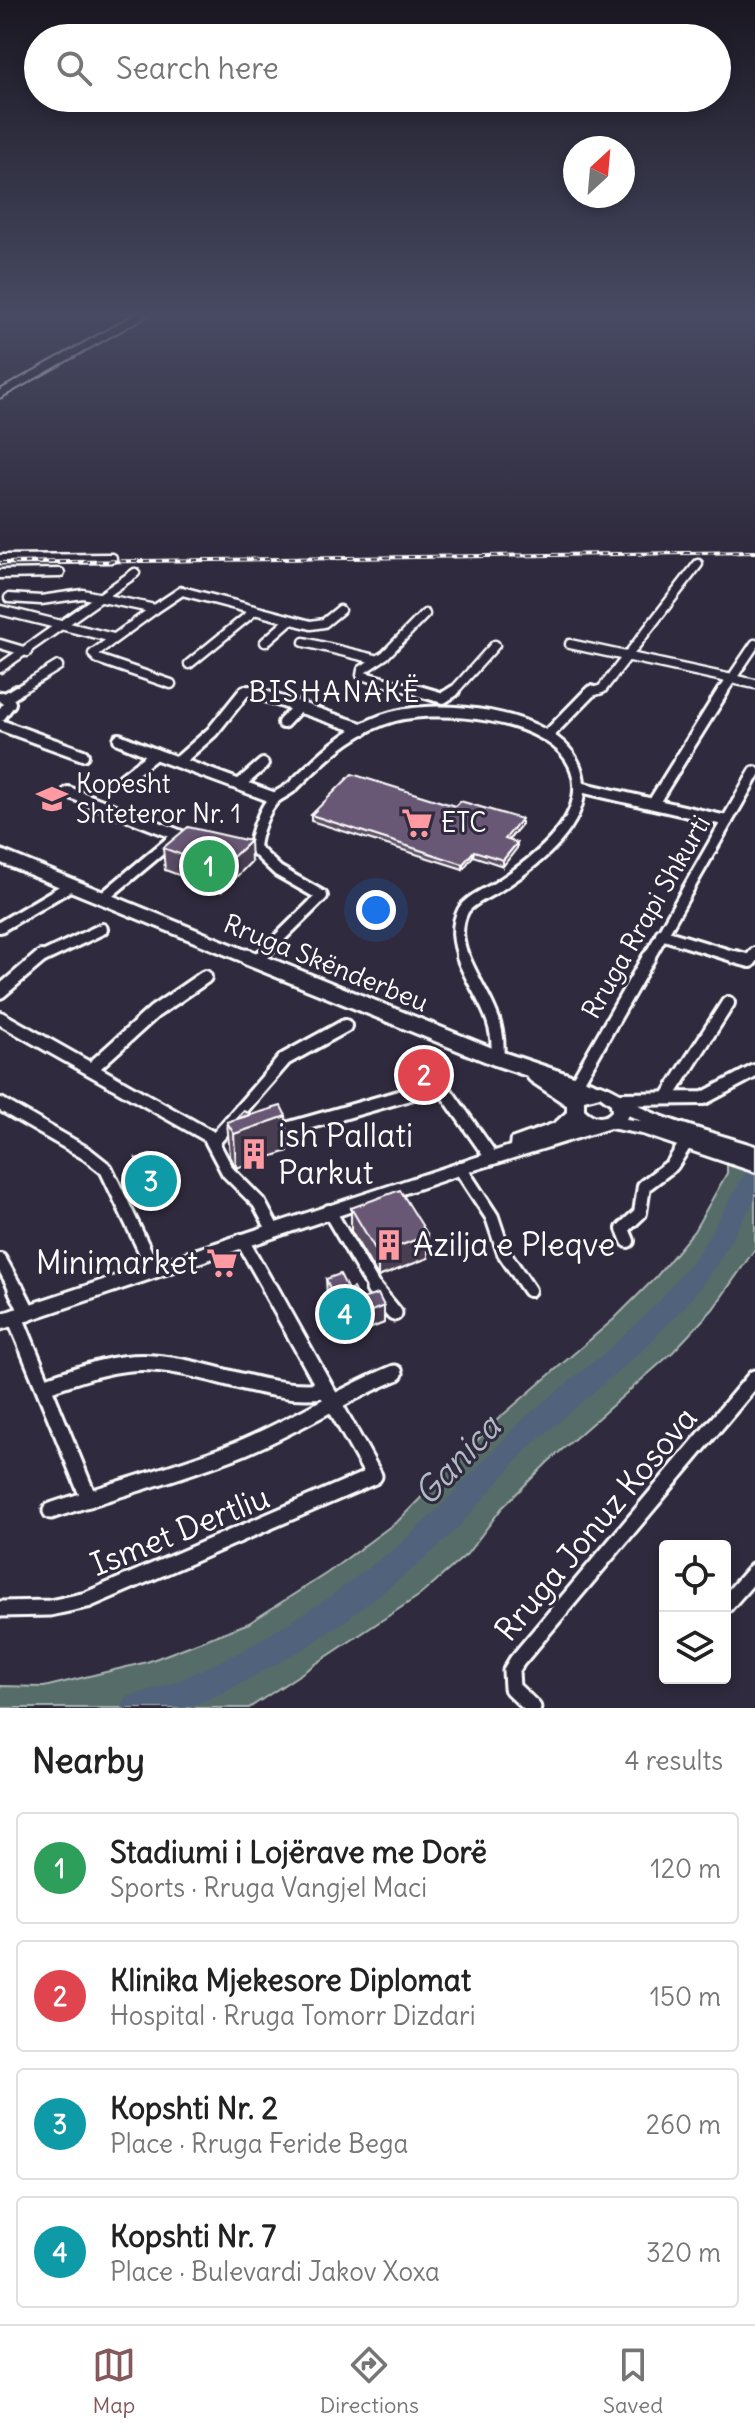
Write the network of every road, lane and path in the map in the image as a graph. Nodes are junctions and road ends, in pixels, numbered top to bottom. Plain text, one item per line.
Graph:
1 (112, 558) dead end
2 (0, 559) edge
3 (698, 564) dead end
4 (60, 573) dead end
5 (135, 573) dead end
6 (0, 574) edge
7 (101, 597) junction
8 (9, 598) dead end
9 (155, 609) junction
10 (0, 610) edge
11 (340, 610) dead end
12 (253, 612) junction
13 (425, 614) dead end
14 (289, 621) junction
15 (63, 625) junction
16 (113, 638) junction
17 (265, 642) dead end
18 (304, 642) dead end
19 (0, 644) edge
20 (570, 644) dead end
21 (755, 644) edge
22 (495, 645) dead end
23 (27, 652) junction
24 (627, 656) junction
25 (375, 659) junction
26 (189, 664) dead end
27 (58, 666) dead end
28 (0, 668) edge
29 (731, 680) junction
30 (171, 684) dead end
31 (755, 684) edge
32 (3, 697) edge
33 (443, 698) junction
34 (299, 706) junction
35 (451, 712) junction
36 (0, 716) edge
37 (283, 723) dead end
38 (0, 725) edge
39 (364, 729) junction
40 (548, 735) junction
41 (119, 739) dead end
42 (155, 754) junction
43 (83, 755) dead end
44 (178, 762) junction
45 (263, 764) dead end
46 (755, 772) edge
47 (123, 779) dead end
48 (240, 784) junction
49 (580, 787) junction
50 (68, 792) dead end
51 (275, 798) junction
52 (654, 802) junction
53 (727, 821) junction
54 (177, 836) junction
55 (199, 841) edge
56 (0, 856) edge
57 (71, 885) junction
58 (104, 897) junction
59 (0, 927) edge
60 (102, 929) dead end
61 (661, 934) junction
62 (755, 953) edge
63 (256, 961) junction
64 (205, 977) dead end
65 (0, 992) edge
66 (728, 1003) dead end
67 (0, 1018) edge
68 (345, 1026) dead end
69 (497, 1058) junction
70 (92, 1068) junction
71 (755, 1071) edge
72 (580, 1097) junction
73 (667, 1098) junction
74 (619, 1101) junction
75 (0, 1104) edge
76 (608, 1123) junction
77 (256, 1138) edge
78 (686, 1143) junction
79 (220, 1146) junction
80 (748, 1157) edge
81 (492, 1158) junction
82 (460, 1168) junction
83 (329, 1211) junction
84 (273, 1229) junction
85 (242, 1240) junction
86 (628, 1241) dead end
87 (0, 1260) edge
88 (154, 1270) junction
89 (529, 1290) dead end
90 (394, 1313) dead end
91 (14, 1317) edge
92 (395, 1373) dead end
93 (755, 1378) edge
94 (44, 1386) junction
95 (328, 1395) junction
96 (89, 1499) junction
97 (51, 1511) dead end
98 (755, 1571) edge
99 (731, 1598) edge
100 (0, 1609) edge
101 (532, 1708) edge

1 - 2 street
3 - 24 street
4 - 6 street
5 - 7 street
7 - 8 street
7 - 9 street
7 - 15 street
9 - 12 street
9 - 16 street
10 - 15 street
11 - 14 street
12 - 14 street
12 - 26 street
13 - 25 street
14 - 17 street
15 - 16 street
15 - 23 street
16 - 30 street
18 - 25 street
19 - 23 street
20 - 24 street
21 - 29 street
22 - 33 street
23 - 28 street
24 - 29 street
24 - 40 street
25 - 33 street
27 - 32 street
29 - 31 street
29 - 52 street
32 - 36 street
33 - 35 street
34 - 37 street
34 - 39 street
34 - 44 street
35 - 39 street
35 - 40 street
38 - 43 street
39 - 51 street
40 - 49 street
41 - 42 street
42 - 44 street
42 - 47 street
44 - 48 street
45 - 48 street
46 - 53 street, Rruga Rrapi Shkurti
48 - 51 street
49 - 52 street
49 - 69 street
50 - 54 street
51 - 63 street
52 - 53 street
53 - 61 street, Rruga Rrapi Shkurti
54 - 55 street
54 - 58 street
56 - 57 street, Rruga Skënderbeu
57 - 58 street, Rruga Skënderbeu
57 - 59 street
58 - 63 street, Rruga Skënderbeu
60 - 65 street
61 - 62 street
61 - 72 street, Rruga Rrapi Shkurti
63 - 69 street, Rruga Skënderbeu
64 - 70 street
66 - 73 street
67 - 70 street
68 - 79 street
69 - 72 street, Rruga Skënderbeu
70 - 79 street
71 - 73 street
72 - 74 main road
72 - 76 main road
72 - 81 main road
73 - 74 street
74 - 76 main road
74 - 80 main road
75 - 88 street
76 - 78 main road
76 - 81 main road
77 - 81 street
78 - 80 main road
78 - 86 street
79 - 84 street
81 - 82 main road
82 - 83 main road
82 - 89 street
83 - 84 main road
83 - 90 street
84 - 85 main road
85 - 88 main road
85 - 95 street
87 - 91 street
88 - 91 main road
91 - 94 street
92 - 95 street
93 - 101 street, Rruga Jonuz Kosova
94 - 95 street
94 - 96 street
95 - 96 street
95 - 100 street, Ismet Dertliu
96 - 97 street
98 - 99 street

